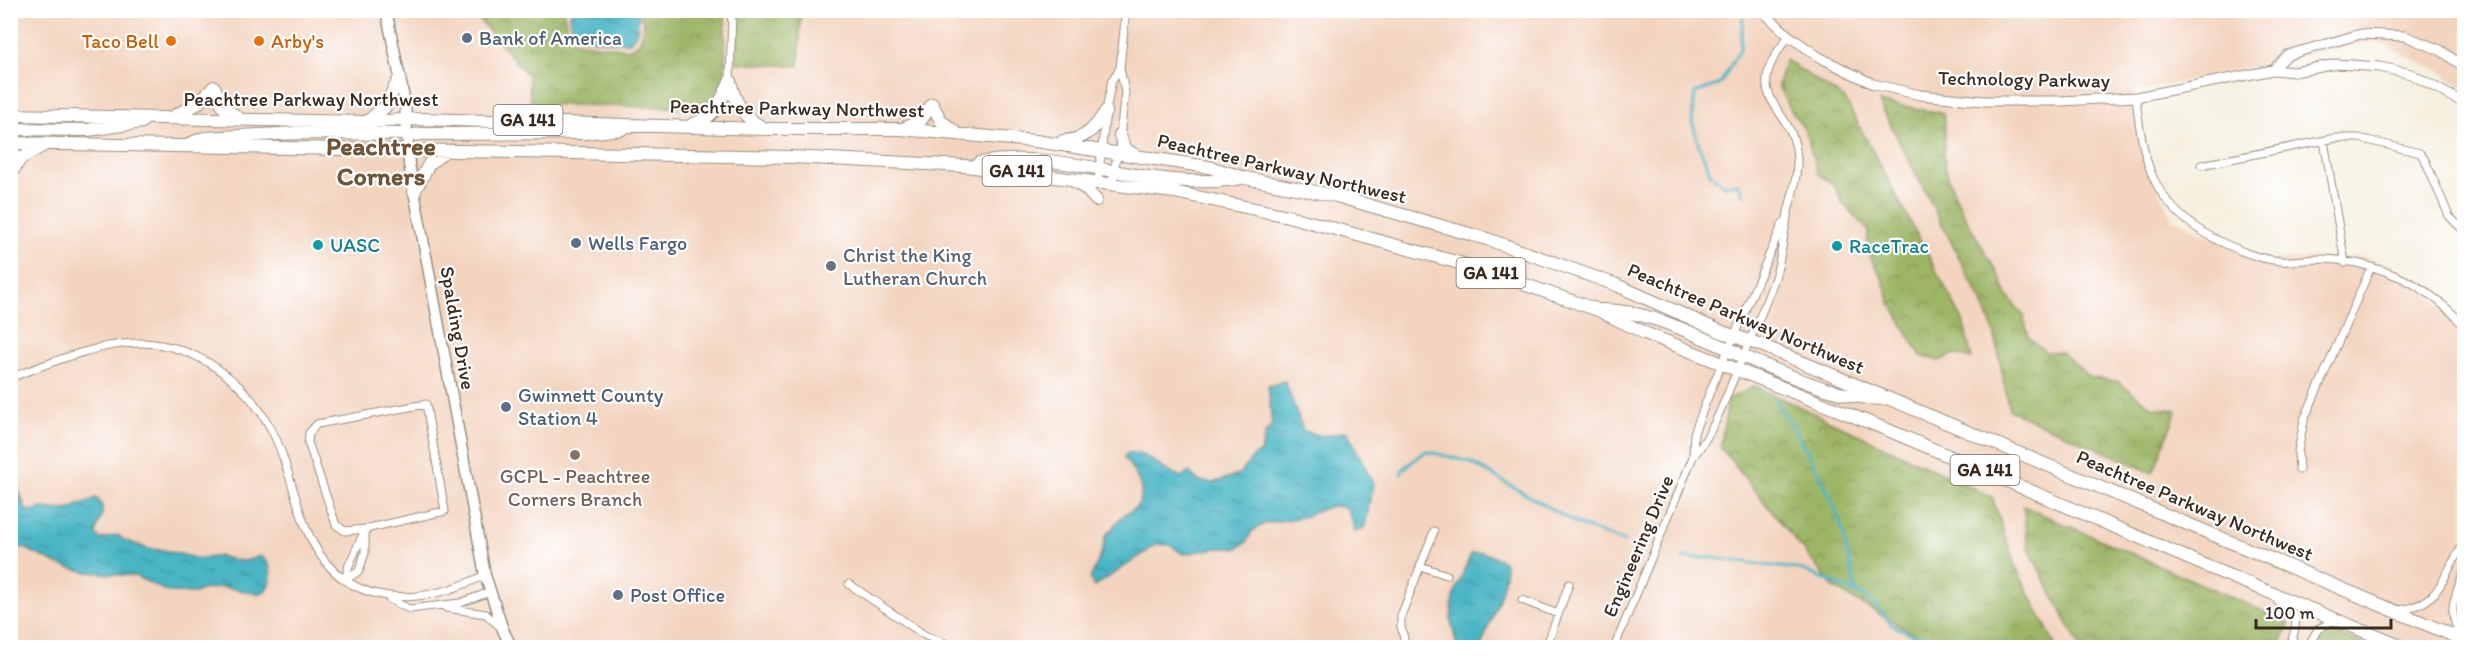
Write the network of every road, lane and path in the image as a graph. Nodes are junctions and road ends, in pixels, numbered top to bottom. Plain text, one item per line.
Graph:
1 (386, 10) edge
2 (732, 10) edge
3 (1126, 10) edge
4 (1761, 10) edge
5 (1789, 36) junction
6 (2464, 67) edge
7 (1120, 68) junction
8 (2273, 70) junction
9 (400, 77) junction
10 (730, 81) junction
11 (2136, 97) junction
12 (2464, 103) edge
13 (1106, 111) junction
14 (10, 115) edge
15 (163, 118) junction
16 (241, 119) junction
17 (406, 120) junction
18 (367, 122) junction
19 (650, 124) junction
20 (687, 125) junction
21 (10, 129) edge
22 (764, 129) junction
23 (900, 129) junction
24 (957, 132) junction
25 (407, 135) junction
26 (1120, 135) junction
27 (1035, 141) junction
28 (2325, 141) junction
29 (10, 143) edge
30 (47, 143) junction
31 (182, 146) junction
32 (408, 151) junction
33 (446, 151) junction
34 (1101, 152) junction
35 (1117, 154) junction
36 (1139, 156) junction
37 (2201, 165) dead end
38 (965, 166) junction
39 (1099, 168) junction
40 (10, 175) edge
41 (1113, 176) junction
42 (1068, 178) junction
43 (1245, 178) junction
44 (1098, 182) junction
45 (414, 192) junction
46 (1096, 200) dead end
47 (1789, 211) junction
48 (2464, 231) edge
49 (2345, 262) junction
50 (2371, 267) junction
51 (1598, 310) junction
52 (2464, 329) edge
53 (1734, 336) junction
54 (1750, 341) junction
55 (1729, 350) junction
56 (1744, 355) junction
57 (1723, 364) junction
58 (1737, 370) junction
59 (10, 378) edge
60 (1888, 399) junction
61 (1693, 457) junction
62 (2299, 470) dead end
63 (365, 529) junction
64 (1434, 531) dead end
65 (2464, 544) edge
66 (1420, 566) junction
67 (2464, 573) edge
68 (2225, 574) junction
69 (485, 575) junction
70 (1447, 575) dead end
71 (345, 580) junction
72 (849, 584) dead end
73 (1569, 584) dead end
74 (490, 592) junction
75 (387, 597) junction
76 (1522, 600) dead end
77 (441, 607) junction
78 (2394, 611) junction
79 (1558, 614) junction
80 (2338, 618) junction
81 (503, 630) junction
82 (2464, 639) edge
83 (512, 648) edge
84 (958, 648) edge
85 (1406, 648) edge
86 (1546, 648) edge
87 (1614, 648) edge
88 (2289, 648) edge
89 (2307, 648) edge
90 (2405, 648) edge

1 - 9 main road, Spalding Drive
2 - 10 street
3 - 7 street
4 - 5 street, Technology Parkway
5 - 11 street, Technology Parkway
5 - 47 street, Engineering Drive
6 - 8 street, Technology Parkway
7 - 13 street
7 - 26 street
8 - 11 street, Technology Parkway
8 - 12 street, Technology Parkway
9 - 17 main road, Spalding Drive
9 - 18 highway
10 - 20 highway
10 - 22 highway
11 - 49 street
13 - 27 highway
13 - 34 street
14 - 15 highway, Peachtree Parkway Northwest / GA 141
15 - 16 highway, Peachtree Parkway Northwest / GA 141
15 - 16 highway
15 - 21 highway
16 - 18 highway, Peachtree Parkway Northwest / GA 141
17 - 18 highway, Peachtree Parkway Northwest / GA 141
17 - 19 highway, Peachtree Parkway Northwest / GA 141
17 - 25 main road, Spalding Drive
19 - 20 highway, Peachtree Parkway Northwest / GA 141
19 - 25 highway
20 - 22 highway, Peachtree Parkway Northwest / GA 141
22 - 23 highway, Peachtree Parkway Northwest / GA 141
23 - 24 highway, Peachtree Parkway Northwest / GA 141
23 - 24 highway
24 - 27 highway, Peachtree Parkway Northwest / GA 141
25 - 31 highway
25 - 32 main road, Spalding Drive
26 - 35 street
26 - 36 highway
27 - 34 highway, Peachtree Parkway Northwest / GA 141
28 - 37 street
28 - 48 street
28 - 49 street
29 - 30 highway, GA 141
30 - 31 highway, GA 141
30 - 40 highway
31 - 32 highway, GA 141
32 - 33 highway, GA 141
32 - 45 main road, Spalding Drive
33 - 38 highway, GA 141
33 - 45 highway
34 - 35 highway, Peachtree Parkway Northwest / GA 141
34 - 39 street
35 - 36 highway, Peachtree Parkway Northwest / GA 141
35 - 41 street
36 - 43 highway, Peachtree Parkway Northwest / GA 141
38 - 39 highway
38 - 42 highway, GA 141
39 - 41 highway
39 - 44 street
41 - 43 highway
41 - 44 highway, GA 141
41 - 51 highway, GA 141
42 - 44 highway, GA 141
42 - 46 highway
43 - 53 highway, Peachtree Parkway Northwest / GA 141
45 - 69 main road, Spalding Drive
47 - 53 street, Engineering Drive
47 - 54 street, Engineering Drive
49 - 50 street
50 - 52 street
50 - 62 street
51 - 55 highway
51 - 57 highway, GA 141
53 - 54 highway, Peachtree Parkway Northwest / GA 141
53 - 55 street, Engineering Drive
54 - 56 street, Engineering Drive
54 - 60 highway, Peachtree Parkway Northwest / GA 141
55 - 56 highway
55 - 57 street, Engineering Drive
56 - 58 street, Engineering Drive
56 - 60 highway
57 - 58 highway, GA 141
57 - 61 street, Engineering Drive
58 - 61 street, Engineering Drive
58 - 68 highway, GA 141
59 - 71 street
60 - 78 highway, Peachtree Parkway Northwest / GA 141
61 - 87 street, Engineering Drive
63 - 63 street
63 - 71 street
63 - 71 street
64 - 66 street
65 - 78 street
66 - 70 street
66 - 85 street
67 - 82 street
68 - 80 highway, GA 141
68 - 88 street
69 - 74 main road, Spalding Drive
69 - 75 street
71 - 75 street
72 - 84 street
73 - 79 street
74 - 77 street
74 - 81 main road, Spalding Drive
75 - 77 street
76 - 79 street
77 - 81 street
78 - 82 highway, Peachtree Parkway Northwest / GA 141
79 - 86 street
80 - 89 street
80 - 90 highway, GA 141
81 - 83 main road, Spalding Drive

